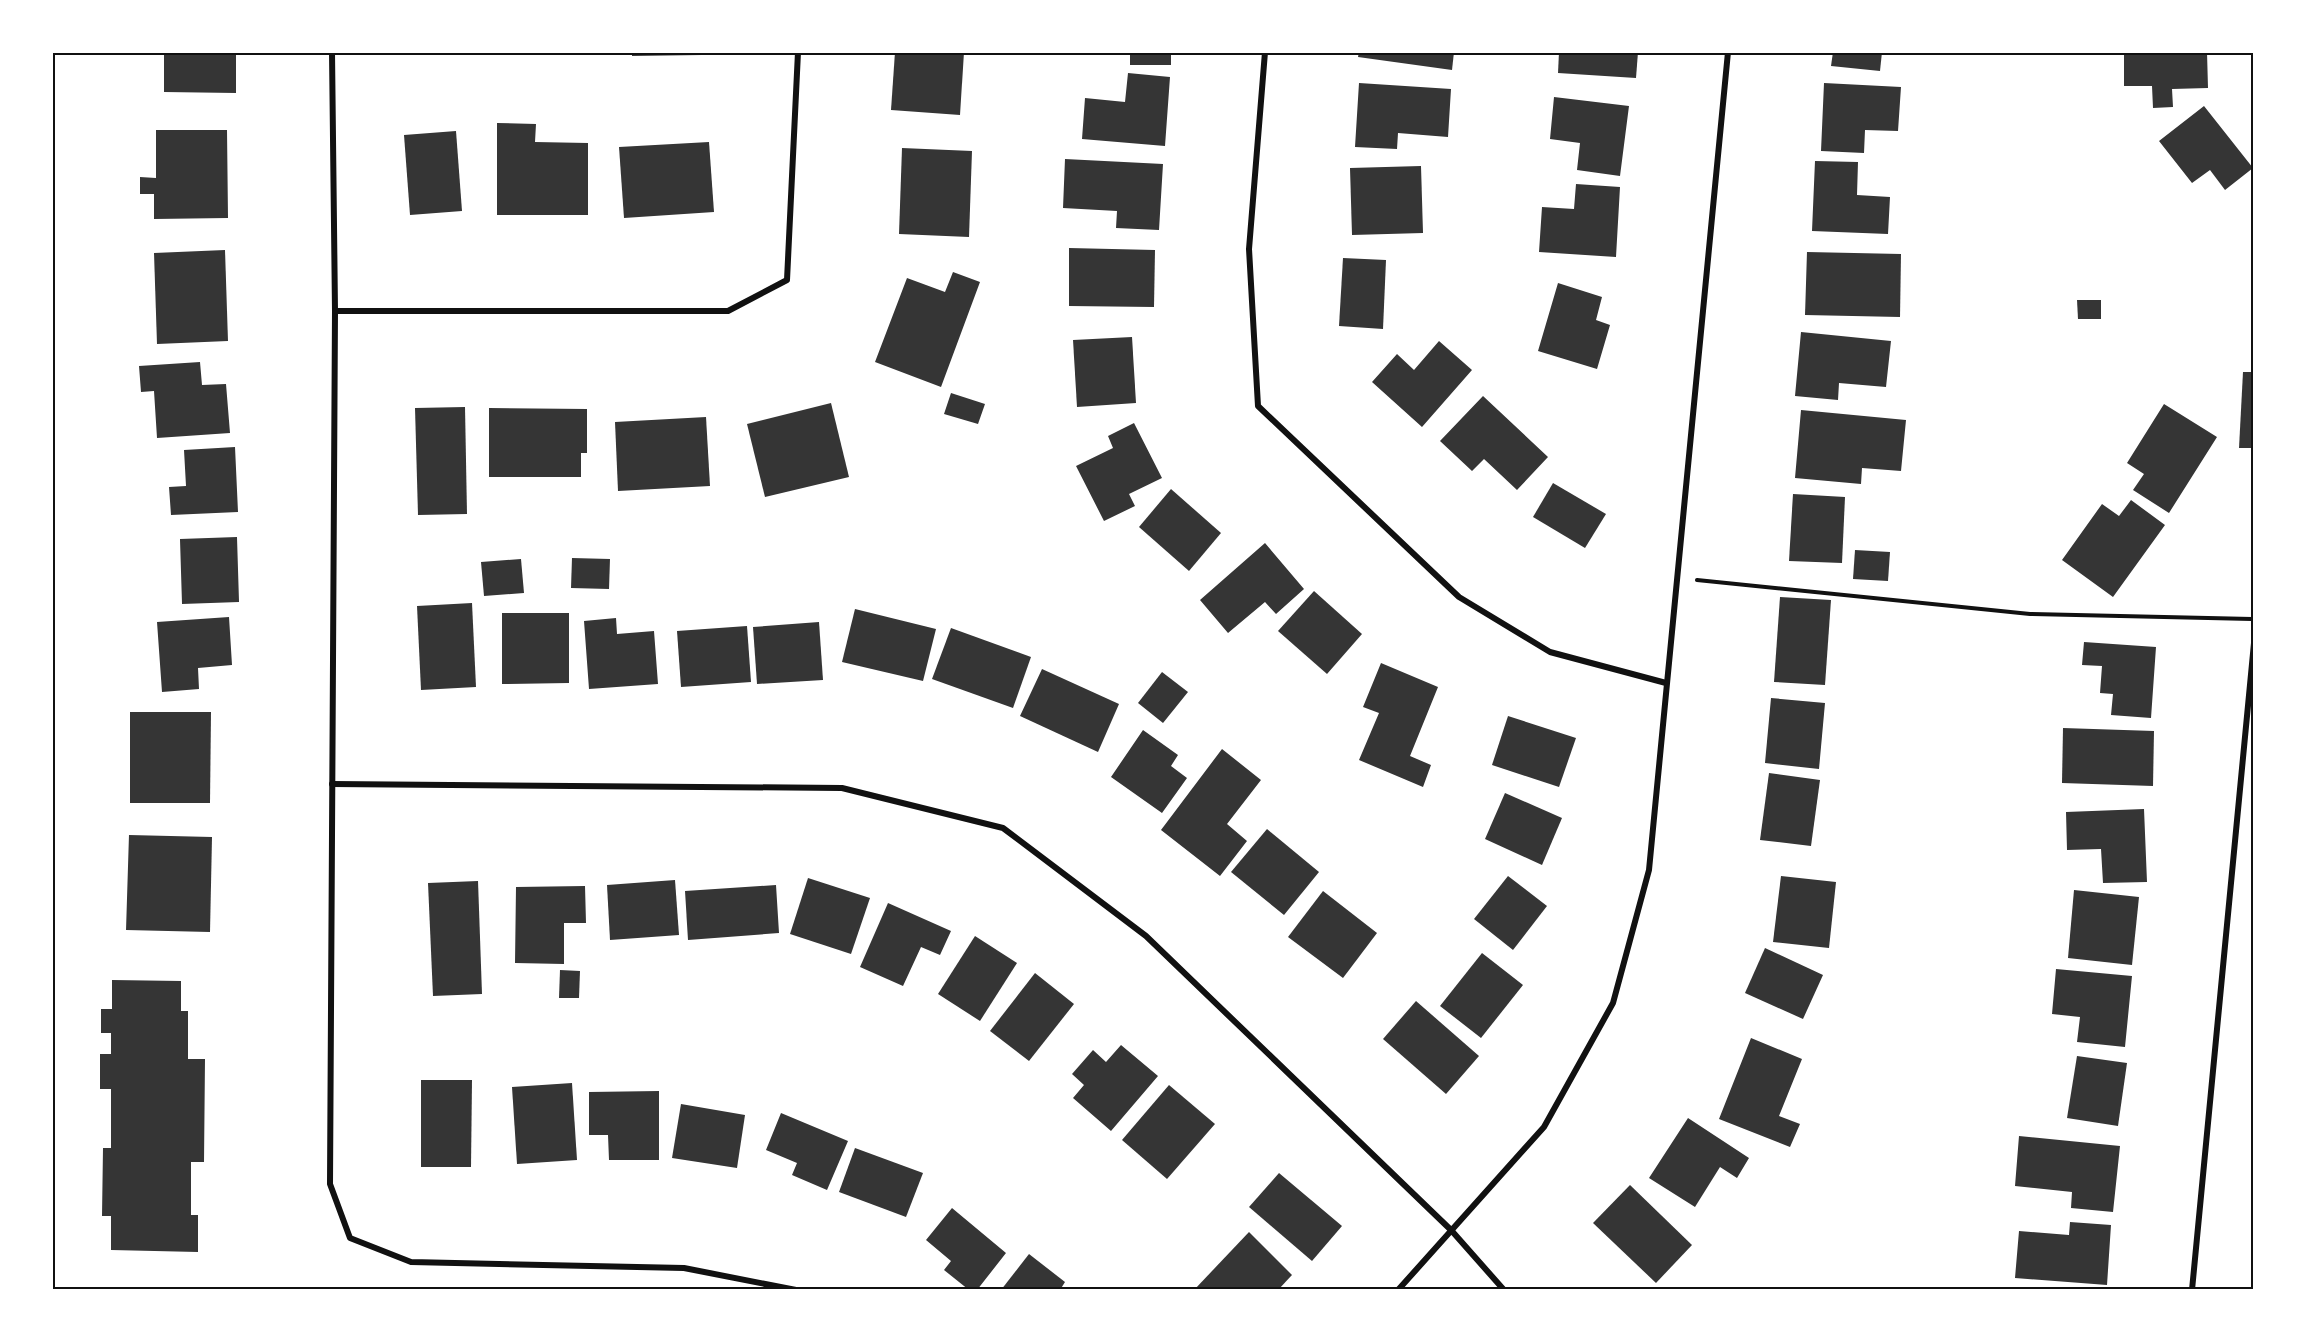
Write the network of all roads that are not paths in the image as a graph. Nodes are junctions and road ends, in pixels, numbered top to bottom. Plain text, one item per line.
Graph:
1 (332, 52) edge
2 (798, 52) edge
3 (1265, 52) edge
4 (1728, 52) edge
5 (335, 311) junction
6 (2253, 643) edge
7 (1666, 683) junction
8 (332, 784) junction
9 (1451, 1230) junction
10 (796, 1290) edge
11 (1398, 1290) edge
12 (1504, 1290) edge
13 (2192, 1290) edge

1 - 5 street
2 - 5 street
3 - 7 street
4 - 7 street
5 - 8 street
6 - 13 street
7 - 9 street
8 - 9 street
8 - 10 street
9 - 11 street
9 - 12 street

